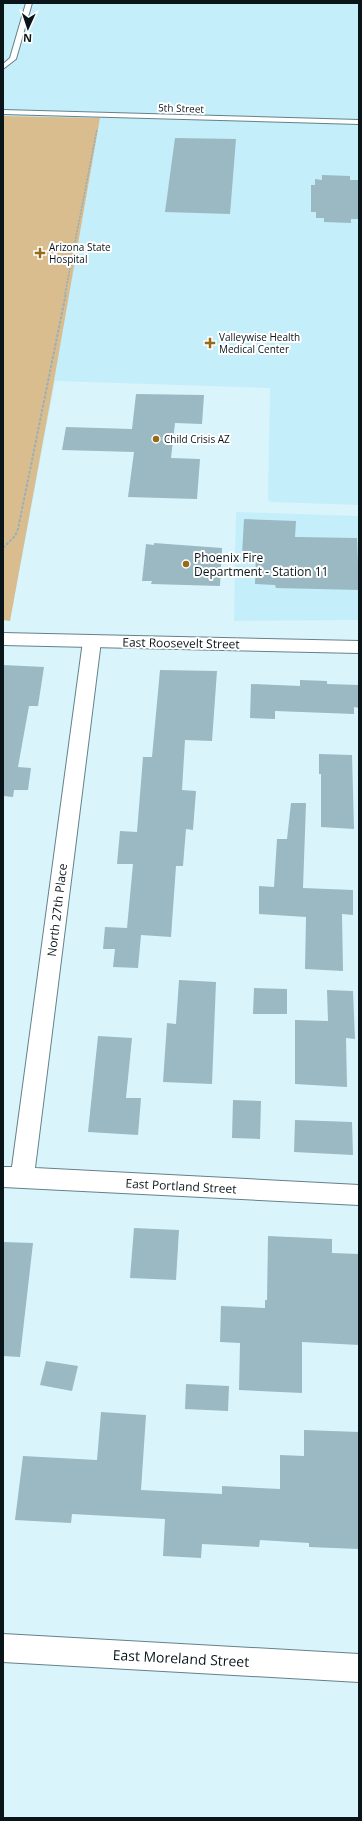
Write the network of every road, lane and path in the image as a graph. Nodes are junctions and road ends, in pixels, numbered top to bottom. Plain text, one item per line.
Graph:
1 (29, 3) edge
2 (3, 67) edge
3 (3, 112) edge
4 (99, 115) junction
5 (359, 122) edge
6 (3, 548) edge
7 (3, 639) edge
8 (92, 642) junction
9 (359, 648) edge
10 (12, 1178) edge
11 (359, 1195) edge
12 (3, 1648) edge
13 (359, 1668) edge

1 - 2 lane
3 - 4 lane, 5th Street
4 - 5 lane, 5th Street
4 - 6 path
7 - 8 street, East Roosevelt Street
8 - 9 street, East Roosevelt Street
8 - 10 street, North 27th Place
10 - 11 street, East Portland Street
12 - 13 street, East Moreland Street

